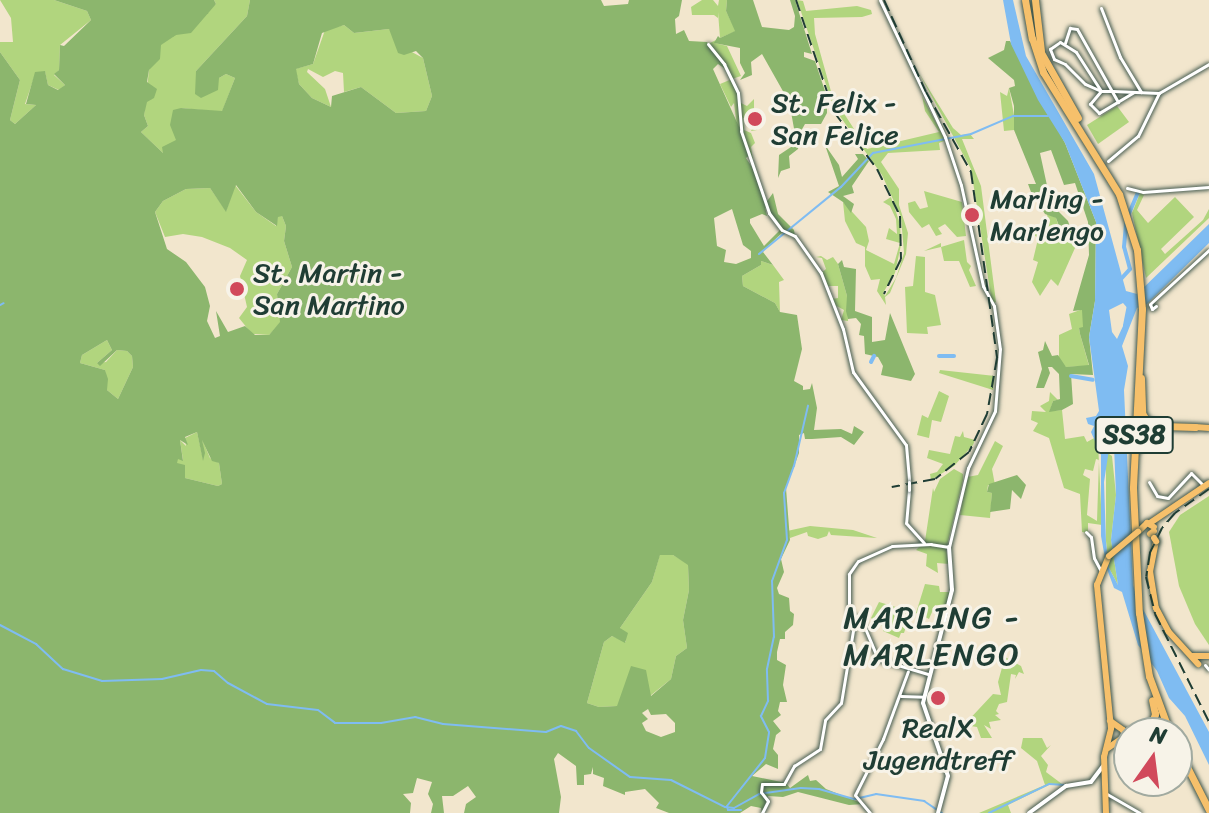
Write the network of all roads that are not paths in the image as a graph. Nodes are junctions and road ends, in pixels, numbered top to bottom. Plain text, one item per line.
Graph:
1 (880, 0) edge
2 (1035, 0) edge
3 (1026, 4) edge
4 (1101, 8) dead end
5 (1065, 43) junction
6 (708, 44) dead end
7 (1039, 56) junction
8 (1209, 64) edge
9 (1101, 91) junction
10 (1113, 91) junction
11 (1134, 92) junction
12 (1141, 92) junction
13 (1159, 93) junction
14 (1118, 102) junction
15 (1108, 161) dead end
16 (1209, 187) edge
17 (1122, 192) junction
18 (1209, 250) edge
19 (1155, 303) dead end
20 (1144, 309) junction
21 (1141, 364) junction
22 (1163, 426) junction
23 (1195, 427) joint
24 (1209, 428) edge
25 (1137, 449) junction
26 (1149, 482) dead end
27 (1207, 485) edge
28 (1086, 532) dead end
29 (1148, 532) junction
30 (925, 544) junction
31 (949, 547) junction
32 (1104, 563) junction
33 (855, 618) junction
34 (1143, 650) junction
35 (1204, 661) edge
36 (908, 671) junction
37 (928, 674) junction
38 (901, 696) junction
39 (924, 697) junction
40 (1154, 717) edge
41 (1163, 717) edge
42 (1168, 717) edge
43 (1113, 726) edge
44 (1113, 742) edge
45 (1104, 764) junction
46 (1193, 770) edge
47 (1194, 782) edge
48 (1107, 794) junction
49 (1209, 800) edge
50 (1209, 810) edge
51 (762, 813) edge
52 (870, 813) edge
53 (938, 813) edge
54 (1029, 813) edge
55 (1106, 813) edge
56 (1140, 813) edge

1 - 31 street
2 - 7 highway
3 - 7 highway
4 - 12 street
5 - 9 street
5 - 9 street
5 - 10 street
6 - 30 street, bridge
7 - 17 highway, SS38
7 - 17 highway, SS38
8 - 13 street
9 - 10 street
9 - 14 street
10 - 11 street
10 - 14 street
11 - 12 street
11 - 14 street
12 - 13 street
13 - 15 street
16 - 17 street
17 - 20 highway, SS38
17 - 20 highway, SS38
18 - 19 street
20 - 21 highway, SS38
20 - 34 highway, SS38
21 - 22 highway
21 - 25 highway, SS38
22 - 23 highway
22 - 25 highway
23 - 24 main road
25 - 42 highway, SS38
26 - 27 street
27 - 29 main road
28 - 32 street
29 - 32 main road, bridge
29 - 35 main road
30 - 31 street
30 - 33 street
31 - 37 street
32 - 43 main road
33 - 36 street
33 - 51 street
34 - 40 highway
34 - 41 highway, SS38
36 - 37 street
36 - 38 street
37 - 39 street
38 - 39 street
38 - 52 street
39 - 53 street
44 - 45 main road
45 - 48 main road
45 - 54 street
46 - 49 highway, SS38
47 - 50 highway
48 - 55 main road
48 - 56 street

